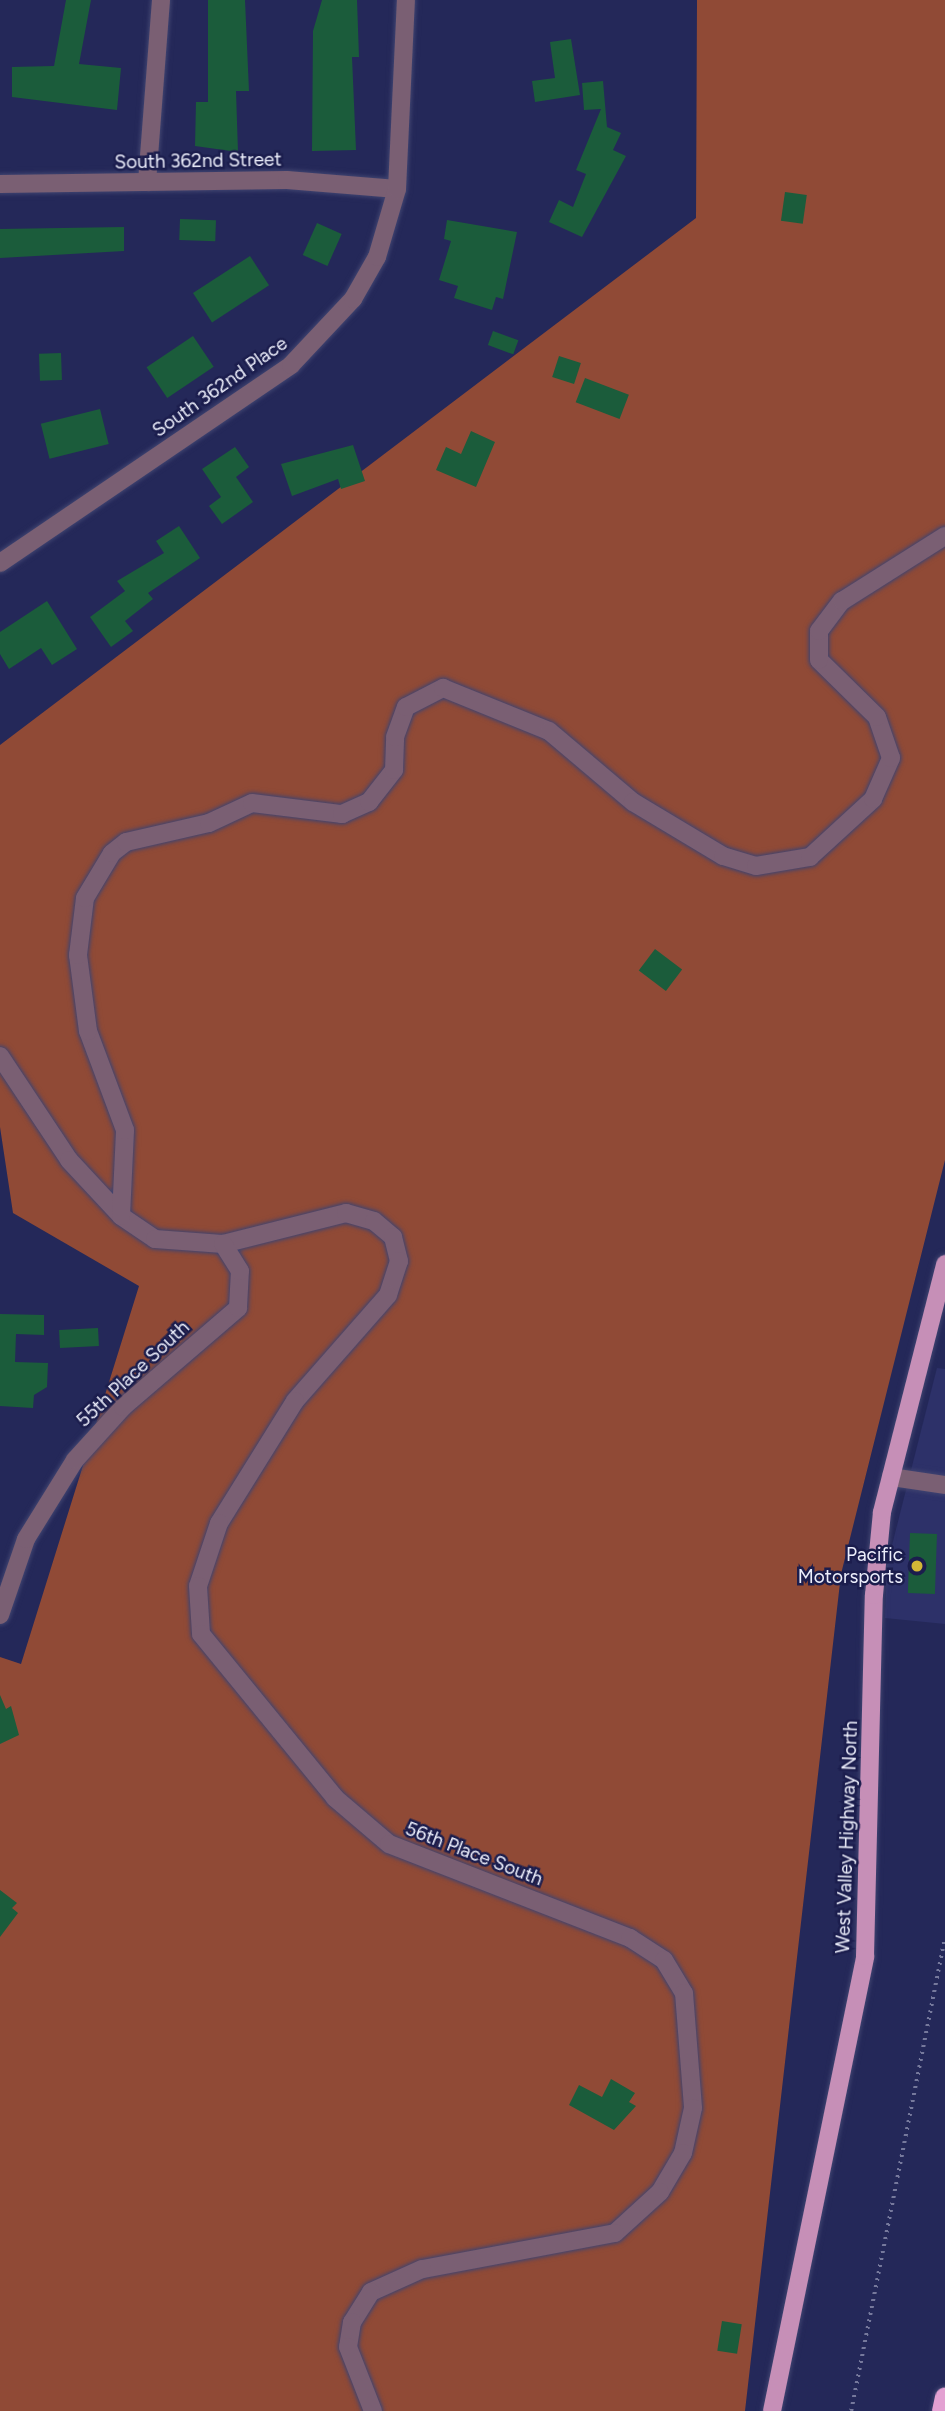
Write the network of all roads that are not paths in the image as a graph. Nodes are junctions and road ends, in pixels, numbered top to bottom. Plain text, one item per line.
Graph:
1 (161, 0) edge
2 (406, 0) edge
3 (147, 182) junction
4 (0, 184) edge
5 (397, 189) junction
6 (945, 536) edge
7 (0, 563) edge
8 (0, 1056) edge
9 (121, 1216) junction
10 (223, 1244) junction
11 (945, 1264) edge
12 (942, 1287) edge
13 (891, 1477) junction
14 (945, 1485) edge
15 (0, 1615) edge
16 (945, 2397) edge
17 (373, 2411) edge
18 (772, 2411) edge
19 (942, 2411) edge

1 - 3 street
2 - 5 street, South 362nd Place
3 - 4 street, South 362nd Street
3 - 5 street, South 362nd Street
5 - 7 street, South 362nd Place
6 - 9 street
8 - 9 street
9 - 10 street, 56th Place South
10 - 15 street, 55th Place South
10 - 17 street, 56th Place South
11 - 12 main road, West Valley Highway North
12 - 13 main road, West Valley Highway North
13 - 14 street
13 - 18 main road, West Valley Highway North
16 - 19 highway

